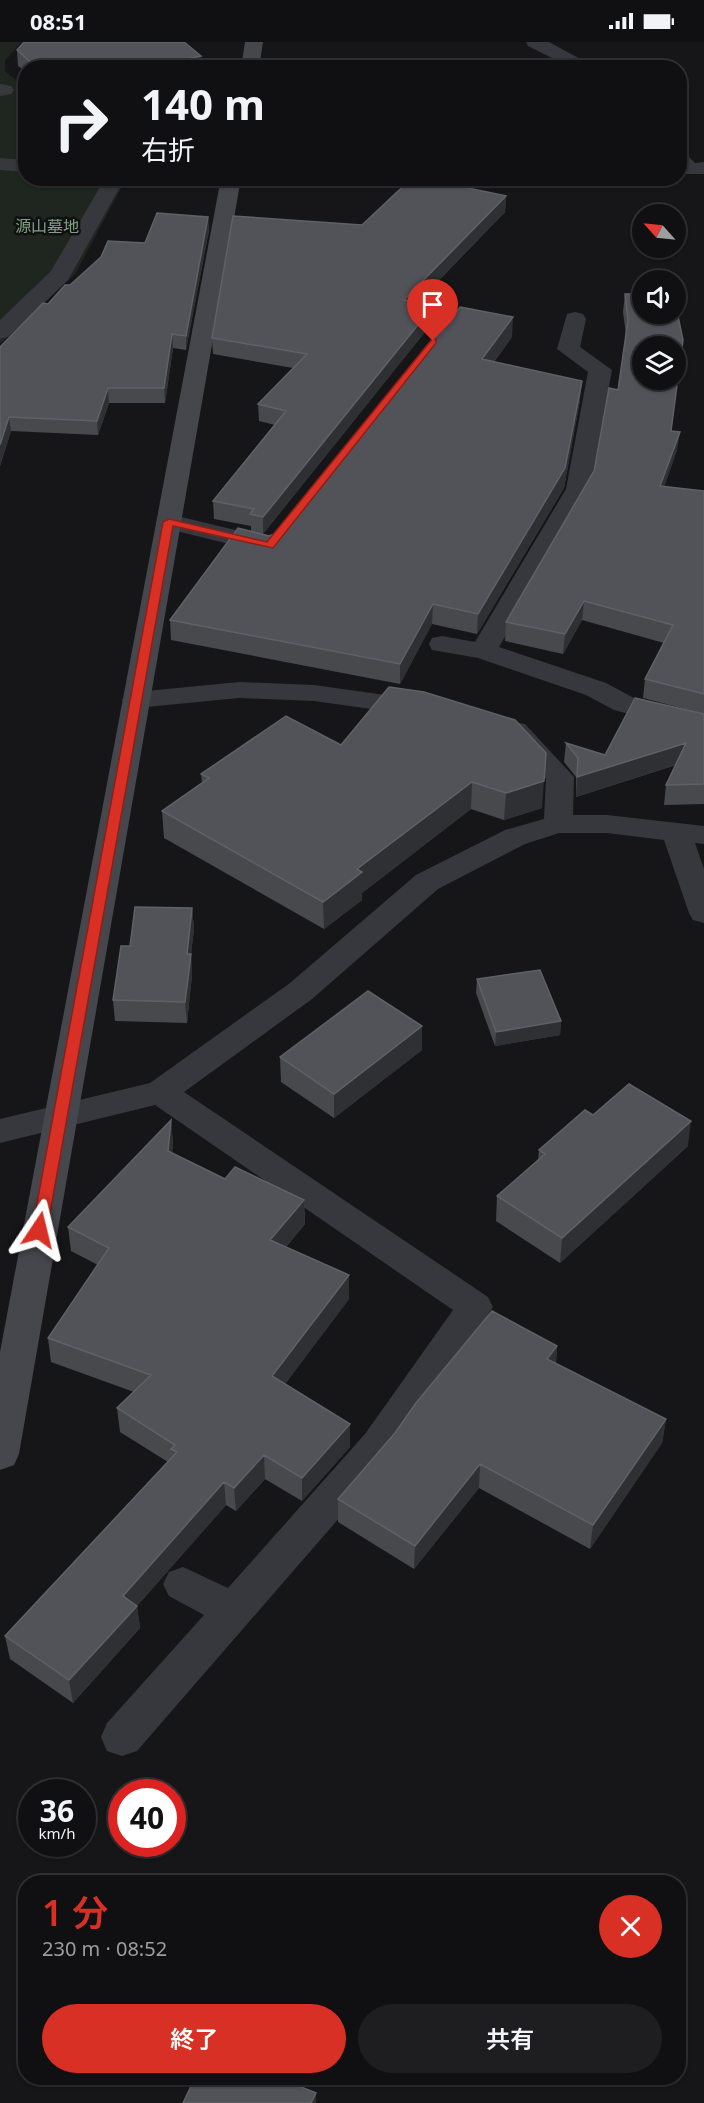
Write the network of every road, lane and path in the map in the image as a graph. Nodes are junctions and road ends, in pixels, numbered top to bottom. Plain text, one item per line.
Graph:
1 (254, 42) edge
2 (535, 42) edge
3 (251, 60) edge
4 (572, 60) edge
5 (0, 164) edge
6 (18, 165) edge
7 (687, 167) edge
8 (704, 168) edge
9 (109, 186) edge
10 (230, 186) edge
11 (575, 319) dead end
12 (0, 332) edge
13 (169, 522) junction
14 (285, 527) edge
15 (442, 644) dead end
16 (483, 651) junction
17 (136, 700) junction
18 (449, 713) edge
19 (494, 724) edge
20 (704, 725) edge
21 (558, 824) junction
22 (690, 834) edge
23 (704, 913) edge
24 (160, 1092) junction
25 (59, 1117) junction
26 (0, 1131) edge
27 (0, 1454) edge
28 (183, 1584) dead end
29 (233, 1611) junction
30 (122, 1737) dead end

1 - 3 street
2 - 4 street
5 - 6 street
7 - 8 street
9 - 12 street
10 - 13 street
11 - 16 street
13 - 14 street
13 - 17 street
15 - 16 street
16 - 20 street
17 - 18 street
17 - 25 street
19 - 21 street
21 - 22 street
21 - 24 street
22 - 23 street
24 - 25 street
24 - 29 street
25 - 26 street
25 - 27 street
28 - 29 street
29 - 30 street

